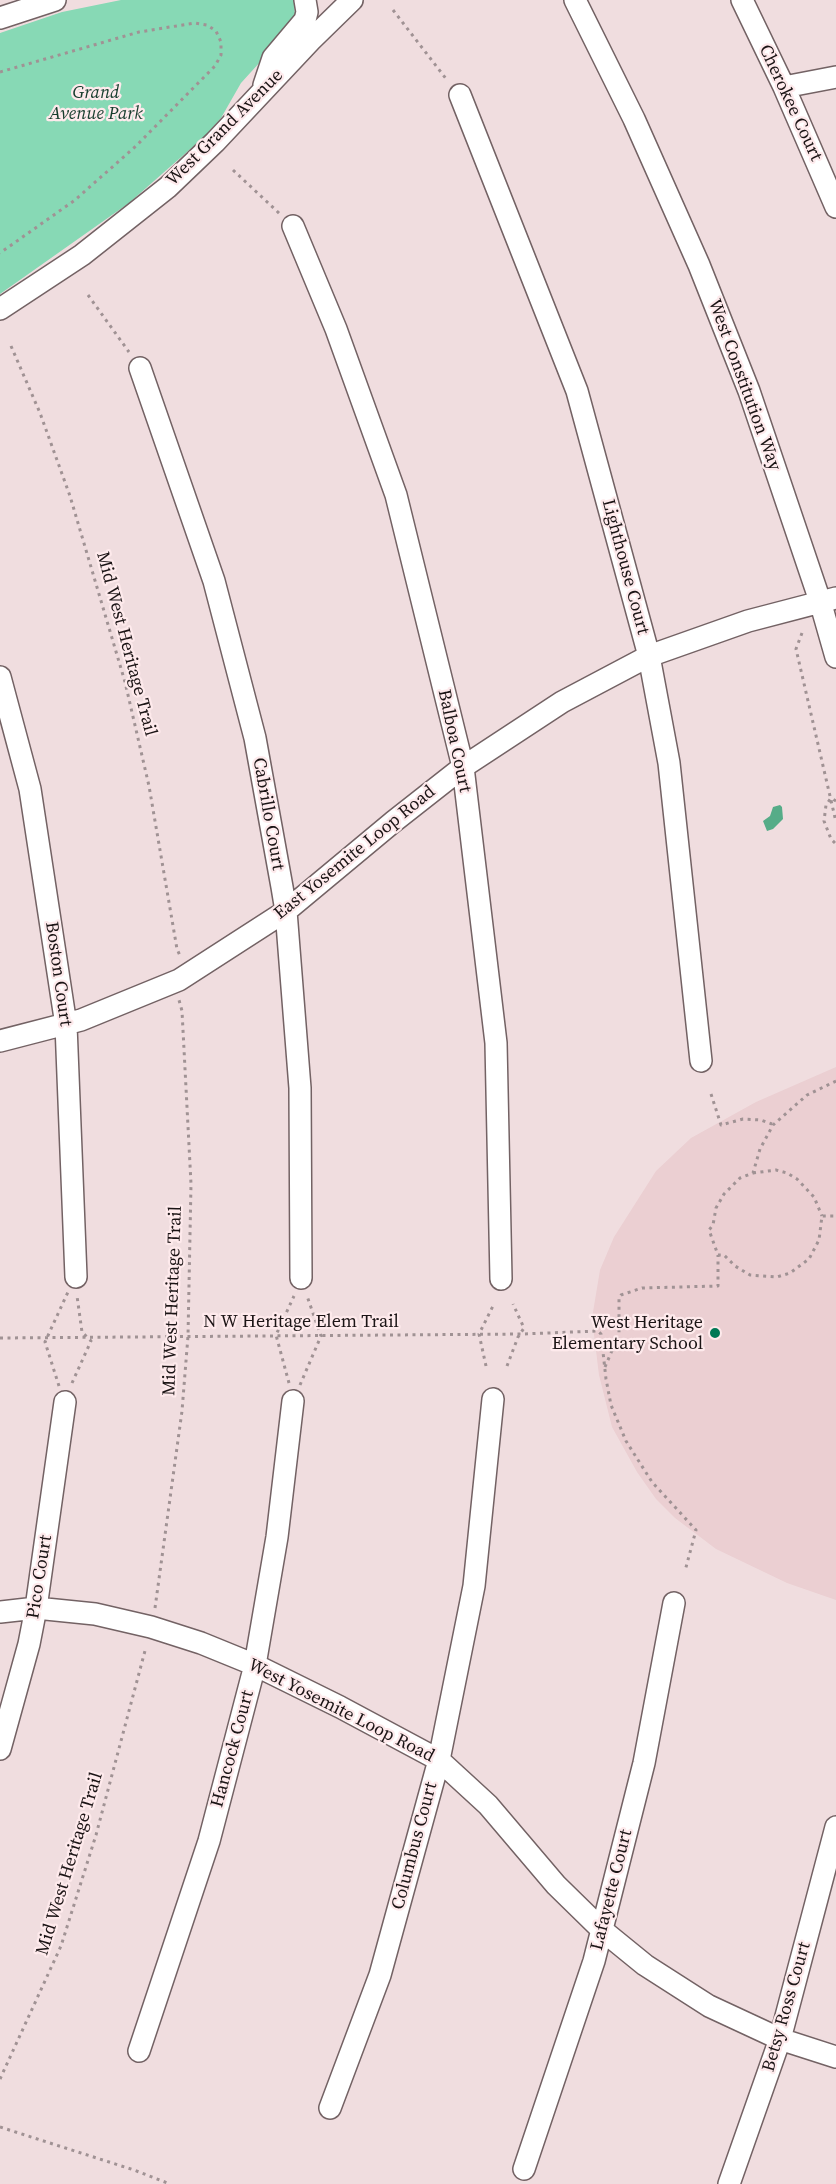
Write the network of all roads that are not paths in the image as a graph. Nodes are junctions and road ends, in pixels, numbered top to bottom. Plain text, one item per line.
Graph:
1 (55, 0) edge
2 (305, 0) edge
3 (352, 0) edge
4 (575, 0) edge
5 (742, 0) edge
6 (0, 18) edge
7 (836, 77) edge
8 (784, 87) junction
9 (262, 92) junction
10 (460, 95) road end
11 (836, 207) edge
12 (293, 226) road end
13 (0, 309) edge
14 (140, 368) road end
15 (828, 600) edge
16 (649, 656) junction
17 (836, 657) edge
18 (0, 677) edge
19 (463, 767) junction
20 (286, 912) junction
21 (66, 1025) junction
22 (0, 1041) edge
23 (701, 1061) dead end
24 (76, 1277) road end
25 (301, 1278) road end
26 (501, 1279) dead end
27 (493, 1399) dead end
28 (293, 1401) road end
29 (65, 1402) road end
30 (674, 1603) dead end
31 (36, 1608) junction
32 (0, 1612) edge
33 (255, 1665) junction
34 (0, 1749) edge
35 (439, 1760) junction
36 (836, 1827) edge
37 (602, 1930) junction
38 (780, 2039) junction
39 (139, 2052) dead end
40 (836, 2056) edge
41 (330, 2108) dead end
42 (524, 2169) dead end
43 (729, 2184) edge

1 - 6 street
2 - 9 street
3 - 9 street, West Grand Avenue
4 - 15 street, West Constitution Way
5 - 8 street, Cherokee Court
7 - 8 street
8 - 11 street, Cherokee Court
9 - 13 street, West Grand Avenue
10 - 16 street, Lighthouse Court
12 - 19 street, Balboa Court
14 - 20 street, Cabrillo Court
15 - 16 street, East Yosemite Loop Road
15 - 17 street, West Constitution Way
16 - 19 street, East Yosemite Loop Road
16 - 23 street, Lighthouse Court
18 - 21 street, Boston Court
19 - 20 street, East Yosemite Loop Road
19 - 26 street, Balboa Court
20 - 21 street, East Yosemite Loop Road
20 - 25 street, Cabrillo Court
21 - 22 street, East Yosemite Loop Road
21 - 24 street, Boston Court
27 - 35 street, Columbus Court
28 - 33 street, Hancock Court
29 - 31 street, Pico Court
30 - 37 street, Lafayette Court
31 - 32 street, West Yosemite Loop Road
31 - 33 street, West Yosemite Loop Road
31 - 34 street, Pico Court
33 - 35 street, West Yosemite Loop Road
33 - 39 street, Hancock Court
35 - 37 street, West Yosemite Loop Road
35 - 41 street, Columbus Court
36 - 38 street, Betsy Ross Court
37 - 38 street, West Yosemite Loop Road
37 - 42 street, Lafayette Court
38 - 40 street, West Yosemite Loop Road
38 - 43 street, Betsy Ross Court

